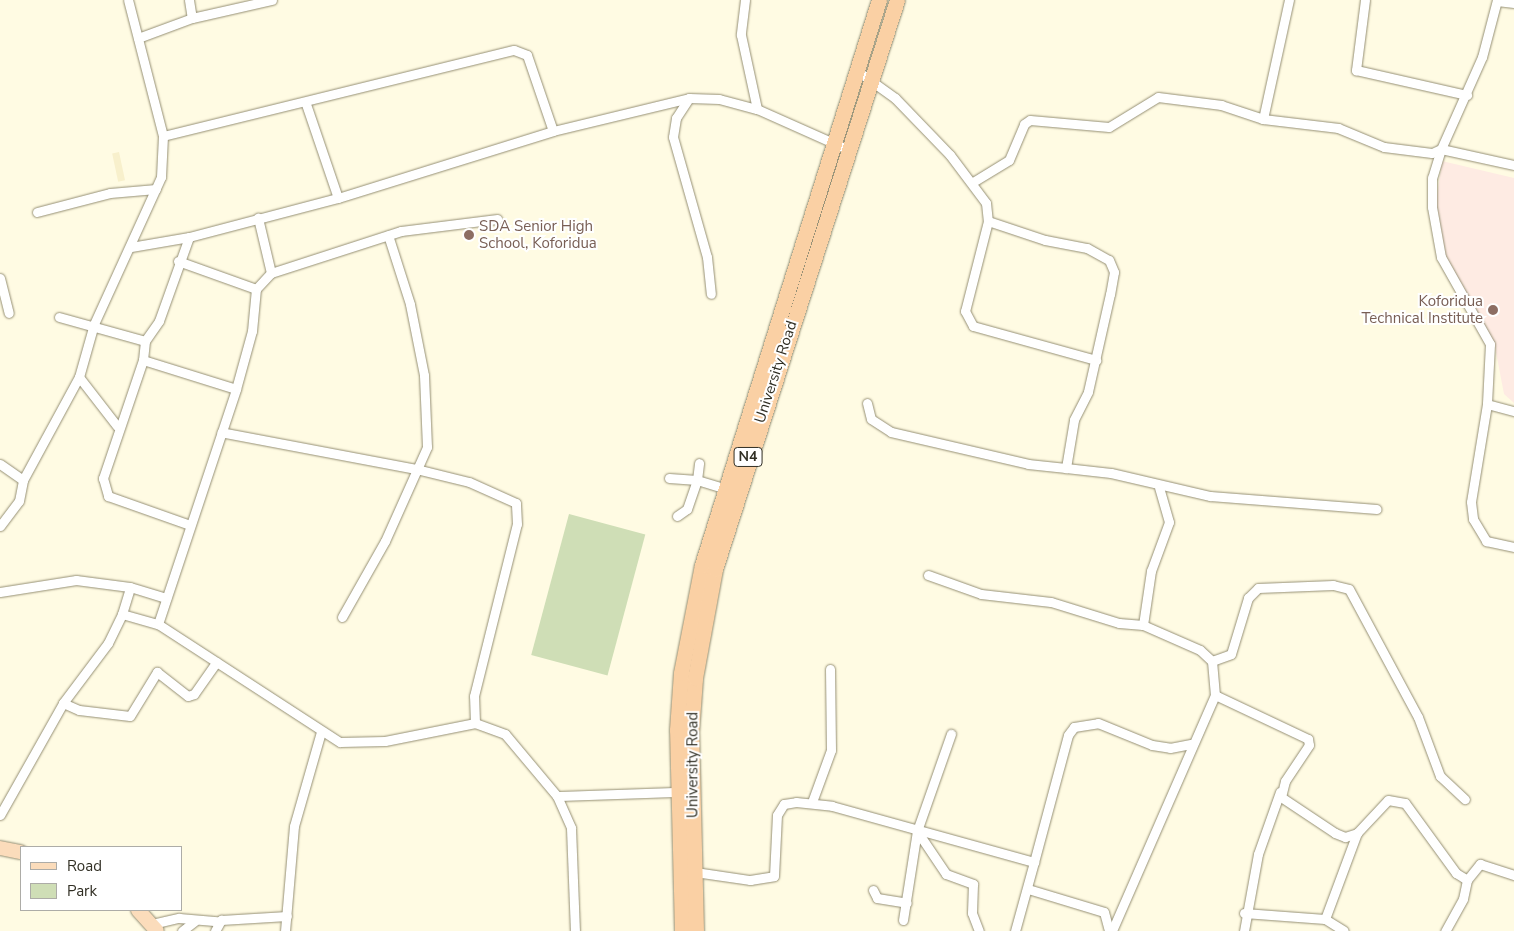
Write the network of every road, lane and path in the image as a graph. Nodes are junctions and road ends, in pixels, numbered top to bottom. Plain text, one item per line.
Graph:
1 (128, 0) edge
2 (189, 0) edge
3 (272, 0) edge
4 (745, 0) edge
5 (879, 0) edge
6 (897, 0) edge
7 (1289, 0) edge
8 (1365, 0) edge
9 (1497, 1) edge
10 (1514, 3) edge
11 (192, 18) junction
12 (138, 38) junction
13 (856, 70) junction
14 (872, 80) junction
15 (1467, 95) junction
16 (689, 98) junction
17 (306, 104) junction
18 (757, 109) junction
19 (1263, 119) junction
20 (553, 132) junction
21 (163, 136) junction
22 (841, 146) junction
23 (1441, 149) junction
24 (1514, 165) edge
25 (973, 182) junction
26 (156, 189) junction
27 (338, 198) junction
28 (37, 212) dead end
29 (258, 218) junction
30 (497, 219) dead end
31 (988, 220) junction
32 (388, 235) junction
33 (188, 237) junction
34 (131, 247) junction
35 (178, 261) junction
36 (271, 273) junction
37 (0, 278) edge
38 (256, 289) junction
39 (711, 294) dead end
40 (9, 313) dead end
41 (59, 317) dead end
42 (94, 324) junction
43 (144, 341) junction
44 (143, 360) junction
45 (1096, 360) junction
46 (79, 377) junction
47 (236, 389) junction
48 (866, 403) dead end
49 (1487, 404) junction
50 (1514, 410) edge
51 (117, 426) junction
52 (221, 432) junction
53 (0, 464) edge
54 (700, 464) dead end
55 (1066, 468) junction
56 (416, 469) junction
57 (669, 478) dead end
58 (23, 480) junction
59 (697, 480) junction
60 (1159, 487) junction
61 (723, 488) junction
62 (1376, 509) dead end
63 (677, 516) dead end
64 (190, 525) junction
65 (0, 526) edge
66 (1514, 547) edge
67 (928, 575) dead end
68 (130, 587) junction
69 (0, 592) edge
70 (166, 598) junction
71 (122, 614) junction
72 (342, 618) dead end
73 (158, 624) junction
74 (1143, 625) junction
75 (1212, 661) junction
76 (216, 662) junction
77 (830, 669) dead end
78 (1215, 695) junction
79 (63, 703) junction
80 (475, 723) junction
81 (321, 732) junction
82 (951, 734) dead end
83 (1192, 744) junction
84 (1280, 791) junction
85 (677, 792) junction
86 (557, 796) junction
87 (1465, 799) dead end
88 (812, 802) junction
89 (0, 815) edge
90 (917, 831) junction
91 (1357, 833) junction
92 (0, 848) edge
93 (20, 852) edge
94 (1034, 862) junction
95 (694, 872) junction
96 (1514, 875) edge
97 (1467, 880) junction
98 (1028, 888) junction
99 (873, 890) dead end
100 (907, 903) junction
101 (139, 911) edge
102 (1244, 913) junction
103 (287, 916) junction
104 (1325, 919) junction
105 (195, 920) junction
106 (903, 920) dead end
107 (217, 921) junction
108 (155, 927) edge
109 (1111, 930) edge
110 (182, 931) edge
111 (193, 931) edge
112 (216, 931) edge
113 (285, 931) edge
114 (575, 931) edge
115 (689, 931) edge
116 (979, 931) edge
117 (1015, 931) edge
118 (1244, 931) edge
119 (1344, 931) edge
120 (1444, 931) edge

1 - 12 street
2 - 11 street
3 - 11 street
4 - 18 street
5 - 13 highway, University Road / N4
6 - 14 highway, University Road / N4
7 - 19 street
8 - 15 street
9 - 10 street
9 - 15 street
11 - 12 street
12 - 21 street
13 - 14 street
13 - 22 highway, University Road / N4
14 - 22 highway, University Road / N4
14 - 25 street
15 - 23 street
16 - 18 street
16 - 20 street
16 - 39 street
17 - 20 street
17 - 21 street
17 - 27 street
18 - 22 street
19 - 23 street
19 - 25 street
20 - 27 street
21 - 26 street
22 - 61 highway, University Road / N4
22 - 95 highway, University Road / N4
23 - 24 street
23 - 49 street
25 - 31 street
26 - 28 street
26 - 34 street
27 - 29 street
29 - 33 street
29 - 36 street
30 - 32 street
31 - 45 street
31 - 45 street
32 - 36 street
32 - 56 street
33 - 34 street
33 - 35 street
34 - 42 street
35 - 38 street
35 - 43 street
36 - 38 street
37 - 40 street
38 - 47 street
41 - 42 street
42 - 43 street
42 - 46 street
43 - 44 street
44 - 47 street
44 - 51 street
45 - 55 street
46 - 51 street
46 - 58 street
47 - 52 street
48 - 55 street
49 - 50 street
49 - 66 street
51 - 64 street
52 - 56 street
52 - 64 street
53 - 58 street
54 - 59 street
55 - 60 street
56 - 72 street
56 - 80 street
57 - 59 street
58 - 65 street
59 - 61 street
59 - 63 street
60 - 62 street
60 - 74 street
61 - 85 highway, University Road / N4
64 - 70 street
67 - 74 street
68 - 69 street
68 - 70 street
68 - 71 street
70 - 73 street
71 - 73 street
71 - 79 street
73 - 76 street
74 - 75 street
75 - 78 street
75 - 87 street
76 - 79 street
76 - 81 street
77 - 88 street
78 - 83 street
78 - 84 street
79 - 89 street
80 - 81 street
80 - 86 street
81 - 103 street
82 - 90 street
83 - 94 street
83 - 109 street
84 - 91 street
84 - 102 street
85 - 86 street
85 - 115 highway, University Road / N4
86 - 114 street
88 - 90 street
88 - 95 street
90 - 94 street
90 - 100 street
90 - 116 street
91 - 97 street
91 - 104 street
92 - 93 main road
94 - 98 street
95 - 115 highway, University Road / N4
96 - 97 street
97 - 120 street
98 - 109 street
98 - 117 street
99 - 100 street
100 - 106 street
101 - 108 main road
102 - 104 street
102 - 118 street
103 - 107 street
103 - 113 street
104 - 119 street
105 - 107 street
105 - 108 street
105 - 110 street
105 - 111 street
107 - 112 street

